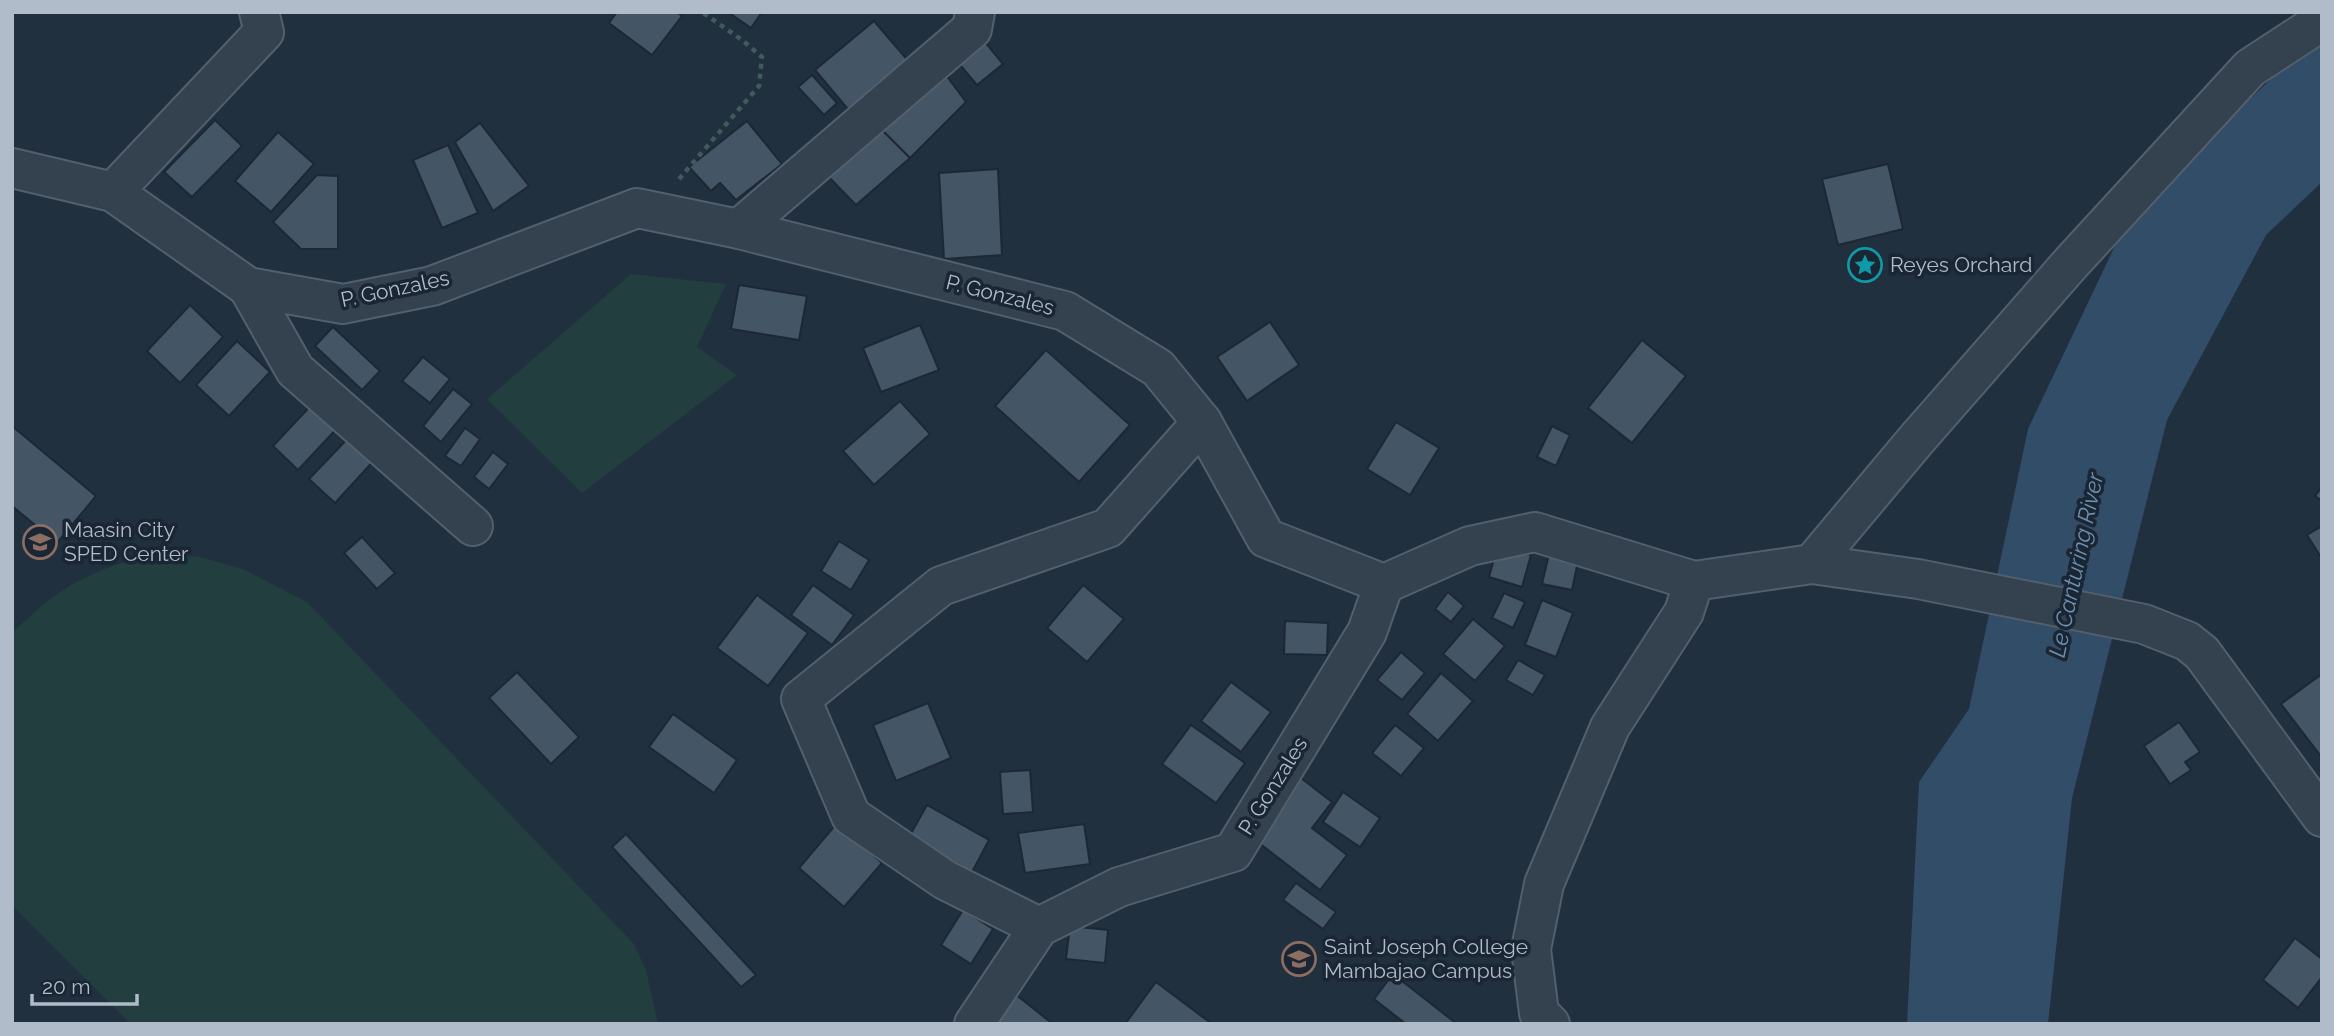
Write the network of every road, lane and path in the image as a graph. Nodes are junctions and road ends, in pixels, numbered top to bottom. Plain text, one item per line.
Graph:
1 (259, 12) edge
2 (702, 12) edge
3 (975, 12) edge
4 (2322, 21) edge
5 (12, 168) edge
6 (113, 192) junction
7 (651, 211) junction
8 (739, 229) junction
9 (248, 287) junction
10 (1202, 422) junction
11 (473, 526) dead end
12 (1812, 564) junction
13 (1694, 581) junction
14 (1384, 584) junction
15 (2322, 817) edge
16 (1039, 927) junction
17 (974, 1024) edge
18 (1550, 1024) edge

1 - 6 street
2 - 7 path
3 - 8 street
4 - 12 street
5 - 6 street
6 - 9 street
7 - 8 street, P. Gonzales
7 - 9 street, P. Gonzales
8 - 10 street, P. Gonzales
9 - 11 street
10 - 14 street, P. Gonzales
10 - 16 street
12 - 13 street
12 - 15 street
13 - 14 street
13 - 18 street
14 - 16 street, P. Gonzales
16 - 17 street

